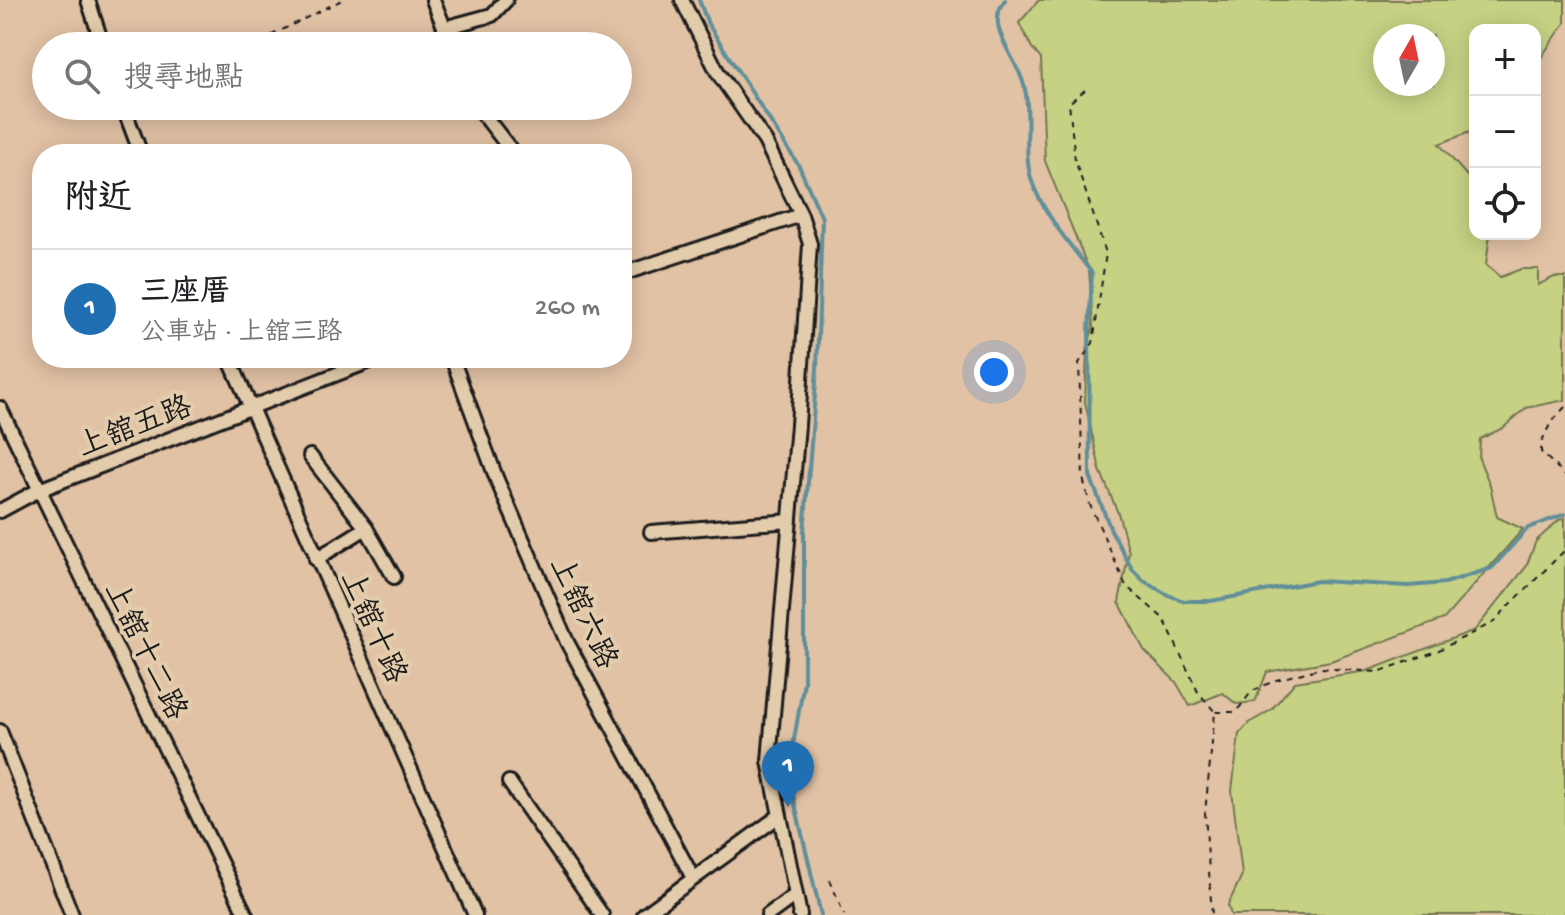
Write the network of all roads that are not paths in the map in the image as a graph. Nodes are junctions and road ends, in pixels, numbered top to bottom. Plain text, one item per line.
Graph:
1 (88, 0) edge
2 (433, 0) edge
3 (506, 0) edge
4 (682, 0) edge
5 (444, 28) junction
6 (98, 32) edge
7 (446, 32) edge
8 (128, 120) edge
9 (488, 120) edge
10 (137, 144) edge
11 (506, 144) edge
12 (801, 215) junction
13 (632, 271) edge
14 (233, 368) edge
15 (353, 368) edge
16 (456, 368) edge
17 (0, 408) edge
18 (251, 408) junction
19 (310, 456) dead end
20 (39, 490) junction
21 (0, 511) edge
22 (790, 521) junction
23 (366, 528) junction
24 (651, 532) dead end
25 (316, 559) junction
26 (394, 577) dead end
27 (0, 731) edge
28 (509, 782) dead end
29 (779, 816) junction
30 (693, 878) junction
31 (794, 896) junction
32 (72, 915) edge
33 (246, 915) edge
34 (475, 915) edge
35 (602, 915) edge
36 (644, 915) edge
37 (768, 915) edge
38 (800, 915) edge

1 - 6 street
2 - 5 street
3 - 5 street
4 - 12 street
5 - 7 street
8 - 10 street
9 - 11 street
12 - 13 street
12 - 22 street
14 - 18 street, 上舘十路
15 - 18 street, 上舘五路
16 - 30 street, 上舘六路
17 - 20 street, 上舘十二路
18 - 20 street, 上舘五路
18 - 25 street, 上舘十路
19 - 23 street
20 - 21 street, 上舘五路
20 - 33 street, 上舘十二路
22 - 24 street
22 - 29 street
23 - 25 street
23 - 26 street
25 - 34 street, 上舘十路
27 - 32 street
28 - 35 street
29 - 30 street
29 - 31 street
30 - 36 street
31 - 37 street
31 - 38 street

